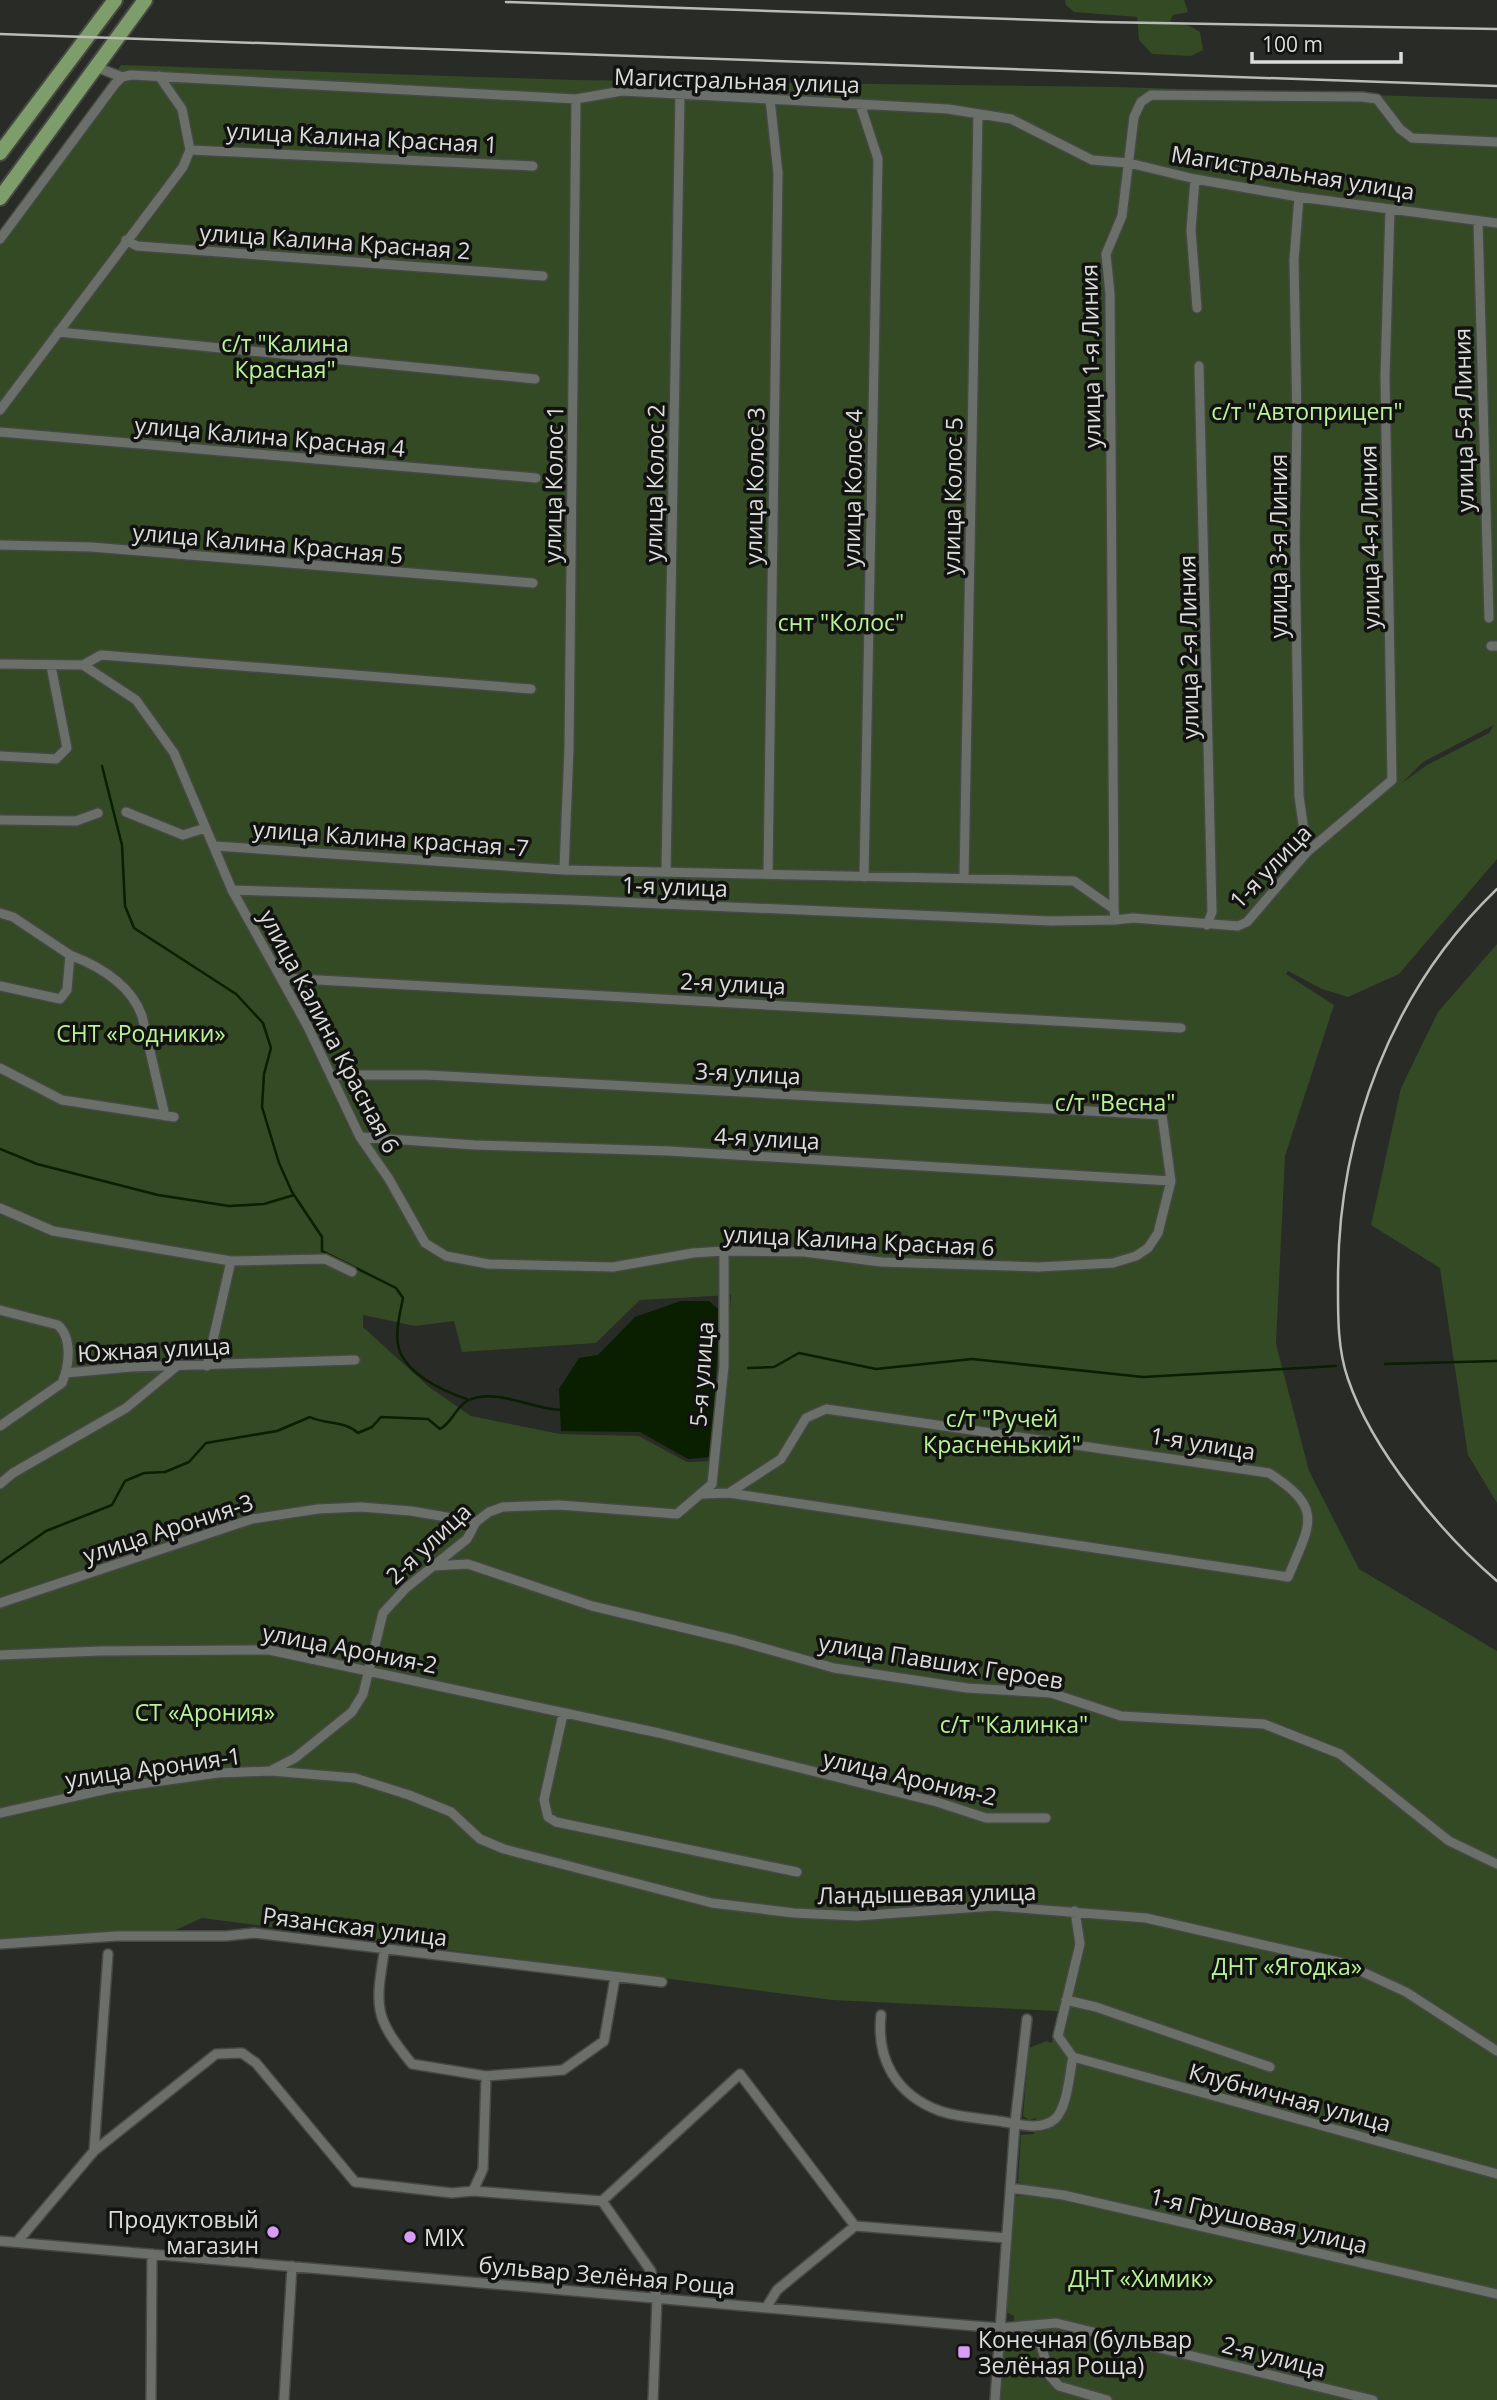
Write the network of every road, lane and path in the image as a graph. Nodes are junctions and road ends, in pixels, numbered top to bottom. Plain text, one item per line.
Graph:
1 (116, 0) edge
2 (145, 0) edge
3 (96, 67) junction
4 (159, 76) junction
5 (122, 77) junction
6 (680, 94) junction
7 (576, 99) junction
8 (770, 99) junction
9 (860, 104) junction
10 (978, 114) junction
11 (1497, 142) edge
12 (190, 150) junction
13 (0, 153) edge
14 (1129, 163) junction
15 (533, 166) dead end
16 (1195, 179) junction
17 (1298, 197) junction
18 (0, 198) edge
19 (1390, 209) junction
20 (1478, 221) junction
21 (1497, 223) edge
22 (0, 239) edge
23 (126, 240) junction
24 (543, 276) dead end
25 (1197, 308) dead end
26 (58, 331) junction
27 (1199, 366) dead end
28 (535, 379) dead end
29 (0, 410) edge
30 (0, 432) edge
31 (536, 478) dead end
32 (0, 545) edge
33 (533, 583) dead end
34 (1489, 618) dead end
35 (0, 664) edge
36 (83, 665) junction
37 (51, 666) junction
38 (531, 689) dead end
39 (0, 756) edge
40 (1392, 780) joint
41 (126, 812) dead end
42 (98, 813) dead end
43 (0, 820) edge
44 (205, 828) junction
45 (215, 846) junction
46 (1307, 852) junction
47 (564, 870) junction
48 (666, 872) junction
49 (768, 874) junction
50 (864, 877) junction
51 (964, 878) junction
52 (232, 890) junction
53 (1114, 909) junction
54 (0, 913) edge
55 (1115, 920) junction
56 (1208, 925) junction
57 (70, 955) junction
58 (283, 978) junction
59 (0, 986) edge
60 (1181, 1028) dead end
61 (0, 1068) edge
62 (332, 1075) junction
63 (360, 1137) junction
64 (1171, 1181) junction
65 (0, 1208) edge
66 (724, 1251) junction
67 (232, 1261) junction
68 (352, 1272) dead end
69 (0, 1310) edge
70 (355, 1360) dead end
71 (177, 1366) junction
72 (207, 1366) junction
73 (71, 1374) junction
74 (0, 1426) edge
75 (0, 1484) edge
76 (729, 1493) junction
77 (702, 1494) junction
78 (477, 1522) junction
79 (433, 1566) junction
80 (0, 1603) edge
81 (0, 1655) edge
82 (369, 1671) junction
83 (563, 1714) junction
84 (271, 1771) junction
85 (0, 1813) edge
86 (1046, 1818) dead end
87 (1497, 1864) edge
88 (797, 1872) dead end
89 (1075, 1911) junction
90 (0, 1944) edge
91 (385, 1947) junction
92 (108, 1954) dead end
93 (615, 1978) junction
94 (662, 1982) dead end
95 (1066, 2000) junction
96 (881, 2015) dead end
97 (1027, 2019) dead end
98 (1497, 2051) edge
99 (1073, 2057) junction
100 (1270, 2067) dead end
101 (486, 2076) junction
102 (1015, 2123) junction
103 (94, 2151) junction
104 (1497, 2174) edge
105 (1011, 2188) junction
106 (473, 2191) junction
107 (602, 2201) junction
108 (855, 2226) junction
109 (1007, 2238) junction
110 (0, 2241) edge
111 (17, 2242) junction
112 (152, 2254) junction
113 (292, 2266) junction
114 (1497, 2294) edge
115 (657, 2299) junction
116 (766, 2308) junction
117 (1028, 2326) junction
118 (1002, 2328) junction
119 (151, 2400) edge
120 (284, 2400) edge
121 (653, 2400) edge
122 (995, 2400) edge
123 (1107, 2400) edge
124 (1373, 2400) edge

1 - 13 main road
2 - 3 main road
3 - 5 street
3 - 18 main road
4 - 5 street, Магистральная улица
4 - 7 street, Магистральная улица
4 - 12 street
5 - 22 street
6 - 7 street, Магистральная улица
6 - 8 street, Магистральная улица
6 - 48 street, улица Колос 2
7 - 47 street, улица Колос 1
8 - 9 street, Магистральная улица
8 - 49 street, улица Колос 3
9 - 10 street, Магистральная улица
9 - 50 street, улица Колос 4
10 - 14 street, Магистральная улица
10 - 51 street, улица Колос 5
11 - 14 street, улица 1-я Линия
12 - 15 street, улица Калина Красная 1
12 - 23 street
14 - 16 street, Магистральная улица
14 - 53 street, улица 1-я Линия
16 - 17 street, Магистральная улица
16 - 25 street
17 - 19 street, Магистральная улица
17 - 46 street, улица 3-я Линия
19 - 20 street, Магистральная улица
19 - 40 street, улица 4-я Линия
20 - 21 street, Магистральная улица
20 - 34 street, улица 5-я Линия
23 - 24 street, улица Калина Красная 2
23 - 26 street
26 - 28 street
26 - 29 street
27 - 56 street, улица 2-я Линия
30 - 31 street, улица Калина Красная 4
32 - 33 street, улица Калина Красная 5
35 - 37 street
36 - 37 street
36 - 38 street
36 - 44 street, улица Калина Красная 6
37 - 39 street
40 - 46 street, 1-я улица
41 - 44 street
42 - 43 street
44 - 45 street, улица Калина Красная 6
45 - 47 street, улица Калина красная -7
45 - 52 street, улица Калина Красная 6
46 - 56 street, 1-я улица
47 - 48 street, 1-я улица
48 - 49 street, 1-я улица
49 - 50 street, 1-я улица
50 - 51 street, 1-я улица
51 - 53 street, 1-я улица
52 - 55 street, 1-я улица
52 - 58 street, улица Калина Красная 6
53 - 55 street
54 - 57 street
55 - 56 street, 1-я улица
57 - 59 street
57 - 61 street
58 - 60 street, 2-я улица
58 - 62 street, улица Калина Красная 6
62 - 63 street, улица Калина Красная 6
62 - 64 street, 3-я улица
63 - 64 street, 4-я улица
63 - 66 street, улица Калина Красная 6
64 - 66 street, улица Калина Красная 6
65 - 67 street
66 - 77 street, 5-я улица
67 - 68 street
67 - 72 street
69 - 73 street, Южная улица
70 - 72 street, Южная улица
71 - 72 street, Южная улица
71 - 73 street, Южная улица
71 - 75 street
73 - 74 street
76 - 76 street, 1-я улица
76 - 77 street, 1-я улица
77 - 78 street, 2-я улица
78 - 79 street, 2-я улица
78 - 80 street, улица Арония-3
79 - 82 street, 2-я улица
79 - 87 street, улица Павших Героев
81 - 82 street, улица Арония-2
82 - 83 street, улица Арония-2
82 - 84 street, 2-я улица
83 - 86 street, улица Арония-2
83 - 88 street
84 - 85 street, улица Арония-1
84 - 89 street, Ландышевая улица
89 - 95 street
89 - 98 street, Ландышевая улица
90 - 91 street, Рязанская улица
91 - 93 street, Рязанская улица
91 - 101 street
92 - 103 street
93 - 94 street, Рязанская улица
93 - 101 street
95 - 99 street
95 - 100 street
96 - 102 street
97 - 102 street
99 - 102 street
99 - 104 street, Клубничная улица
101 - 106 street
102 - 105 street
103 - 106 street
103 - 111 street
105 - 109 street
105 - 114 street, 1-я Грушовая улица
106 - 107 street
107 - 108 street
107 - 115 street
108 - 109 street
108 - 116 street
109 - 118 street
110 - 111 street, бульвар Зелёная Роща
111 - 112 street, бульвар Зелёная Роща
112 - 113 street, бульвар Зелёная Роща
112 - 119 street
113 - 115 street, бульвар Зелёная Роща
113 - 120 street
115 - 116 street, бульвар Зелёная Роща
115 - 121 street
116 - 118 street, бульвар Зелёная Роща
117 - 118 street, 2-я улица
117 - 123 street
117 - 124 street, 2-я улица
118 - 122 street

